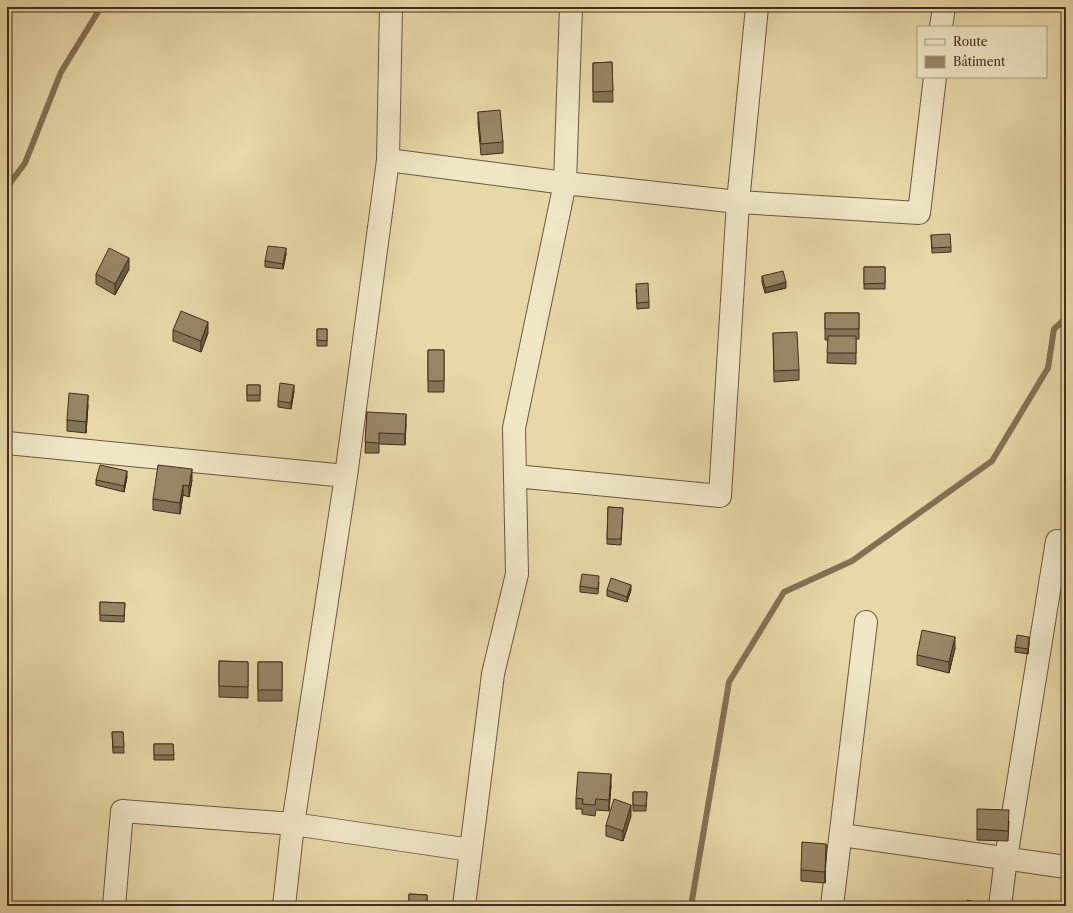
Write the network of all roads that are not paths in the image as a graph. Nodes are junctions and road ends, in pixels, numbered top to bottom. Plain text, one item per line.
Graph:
1 (391, 7) edge
2 (571, 7) edge
3 (757, 7) edge
4 (944, 7) edge
5 (941, 26) edge
6 (935, 78) edge
7 (388, 160) junction
8 (565, 183) junction
9 (738, 202) junction
10 (7, 443) edge
11 (346, 476) junction
12 (515, 476) junction
13 (1066, 542) edge
14 (866, 622) dead end
15 (293, 824) junction
16 (842, 835) junction
17 (471, 850) junction
18 (1006, 858) junction
19 (1066, 867) edge
20 (114, 906) edge
21 (284, 906) edge
22 (464, 906) edge
23 (832, 906) edge
24 (1000, 906) edge

1 - 7 street
2 - 8 street
3 - 9 street
4 - 5 street
6 - 9 street
7 - 8 street
7 - 11 street
8 - 9 street
8 - 12 street
9 - 12 street
10 - 11 street
11 - 15 street
12 - 17 street
13 - 18 street
14 - 16 street
15 - 17 street
15 - 20 street
15 - 21 street
16 - 18 street
16 - 23 street
17 - 22 street
18 - 19 street
18 - 24 street

